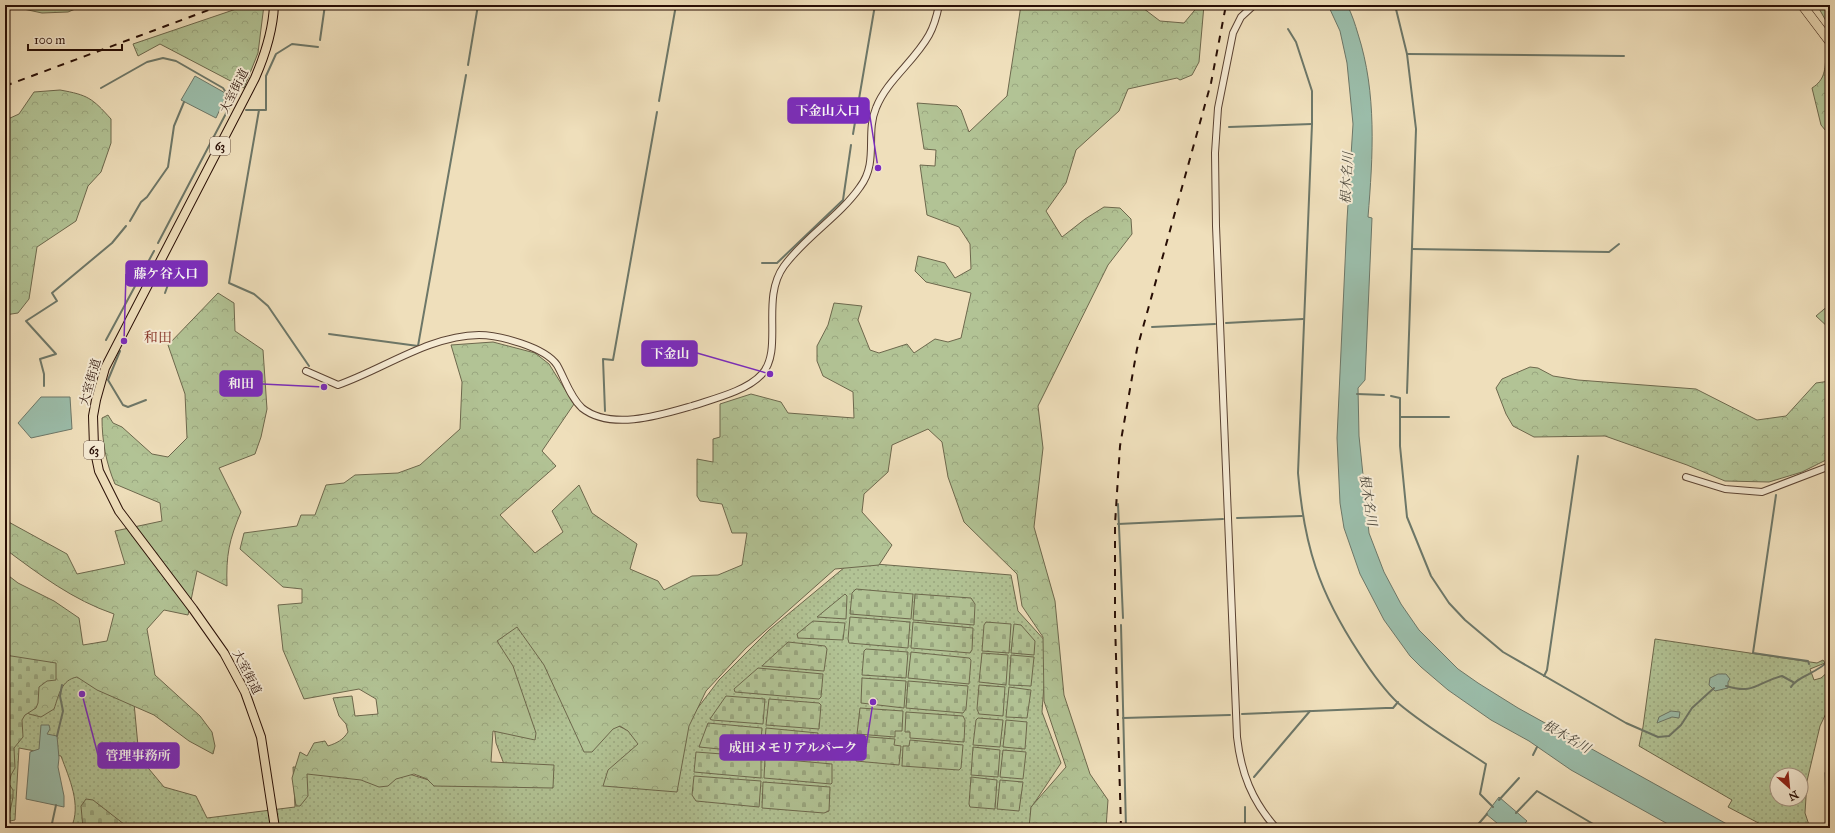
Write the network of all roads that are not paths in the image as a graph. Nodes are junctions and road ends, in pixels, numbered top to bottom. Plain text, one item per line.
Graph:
1 (274, 5) edge
2 (939, 5) edge
3 (1254, 5) edge
4 (1802, 5) edge
5 (1830, 42) edge
6 (306, 371) dead end
7 (1830, 466) edge
8 (1686, 477) dead end
9 (275, 828) edge
10 (1276, 828) edge

1 - 9 main road, 大室街道 / 63
2 - 6 street
3 - 10 street
4 - 5 highway
7 - 8 street

